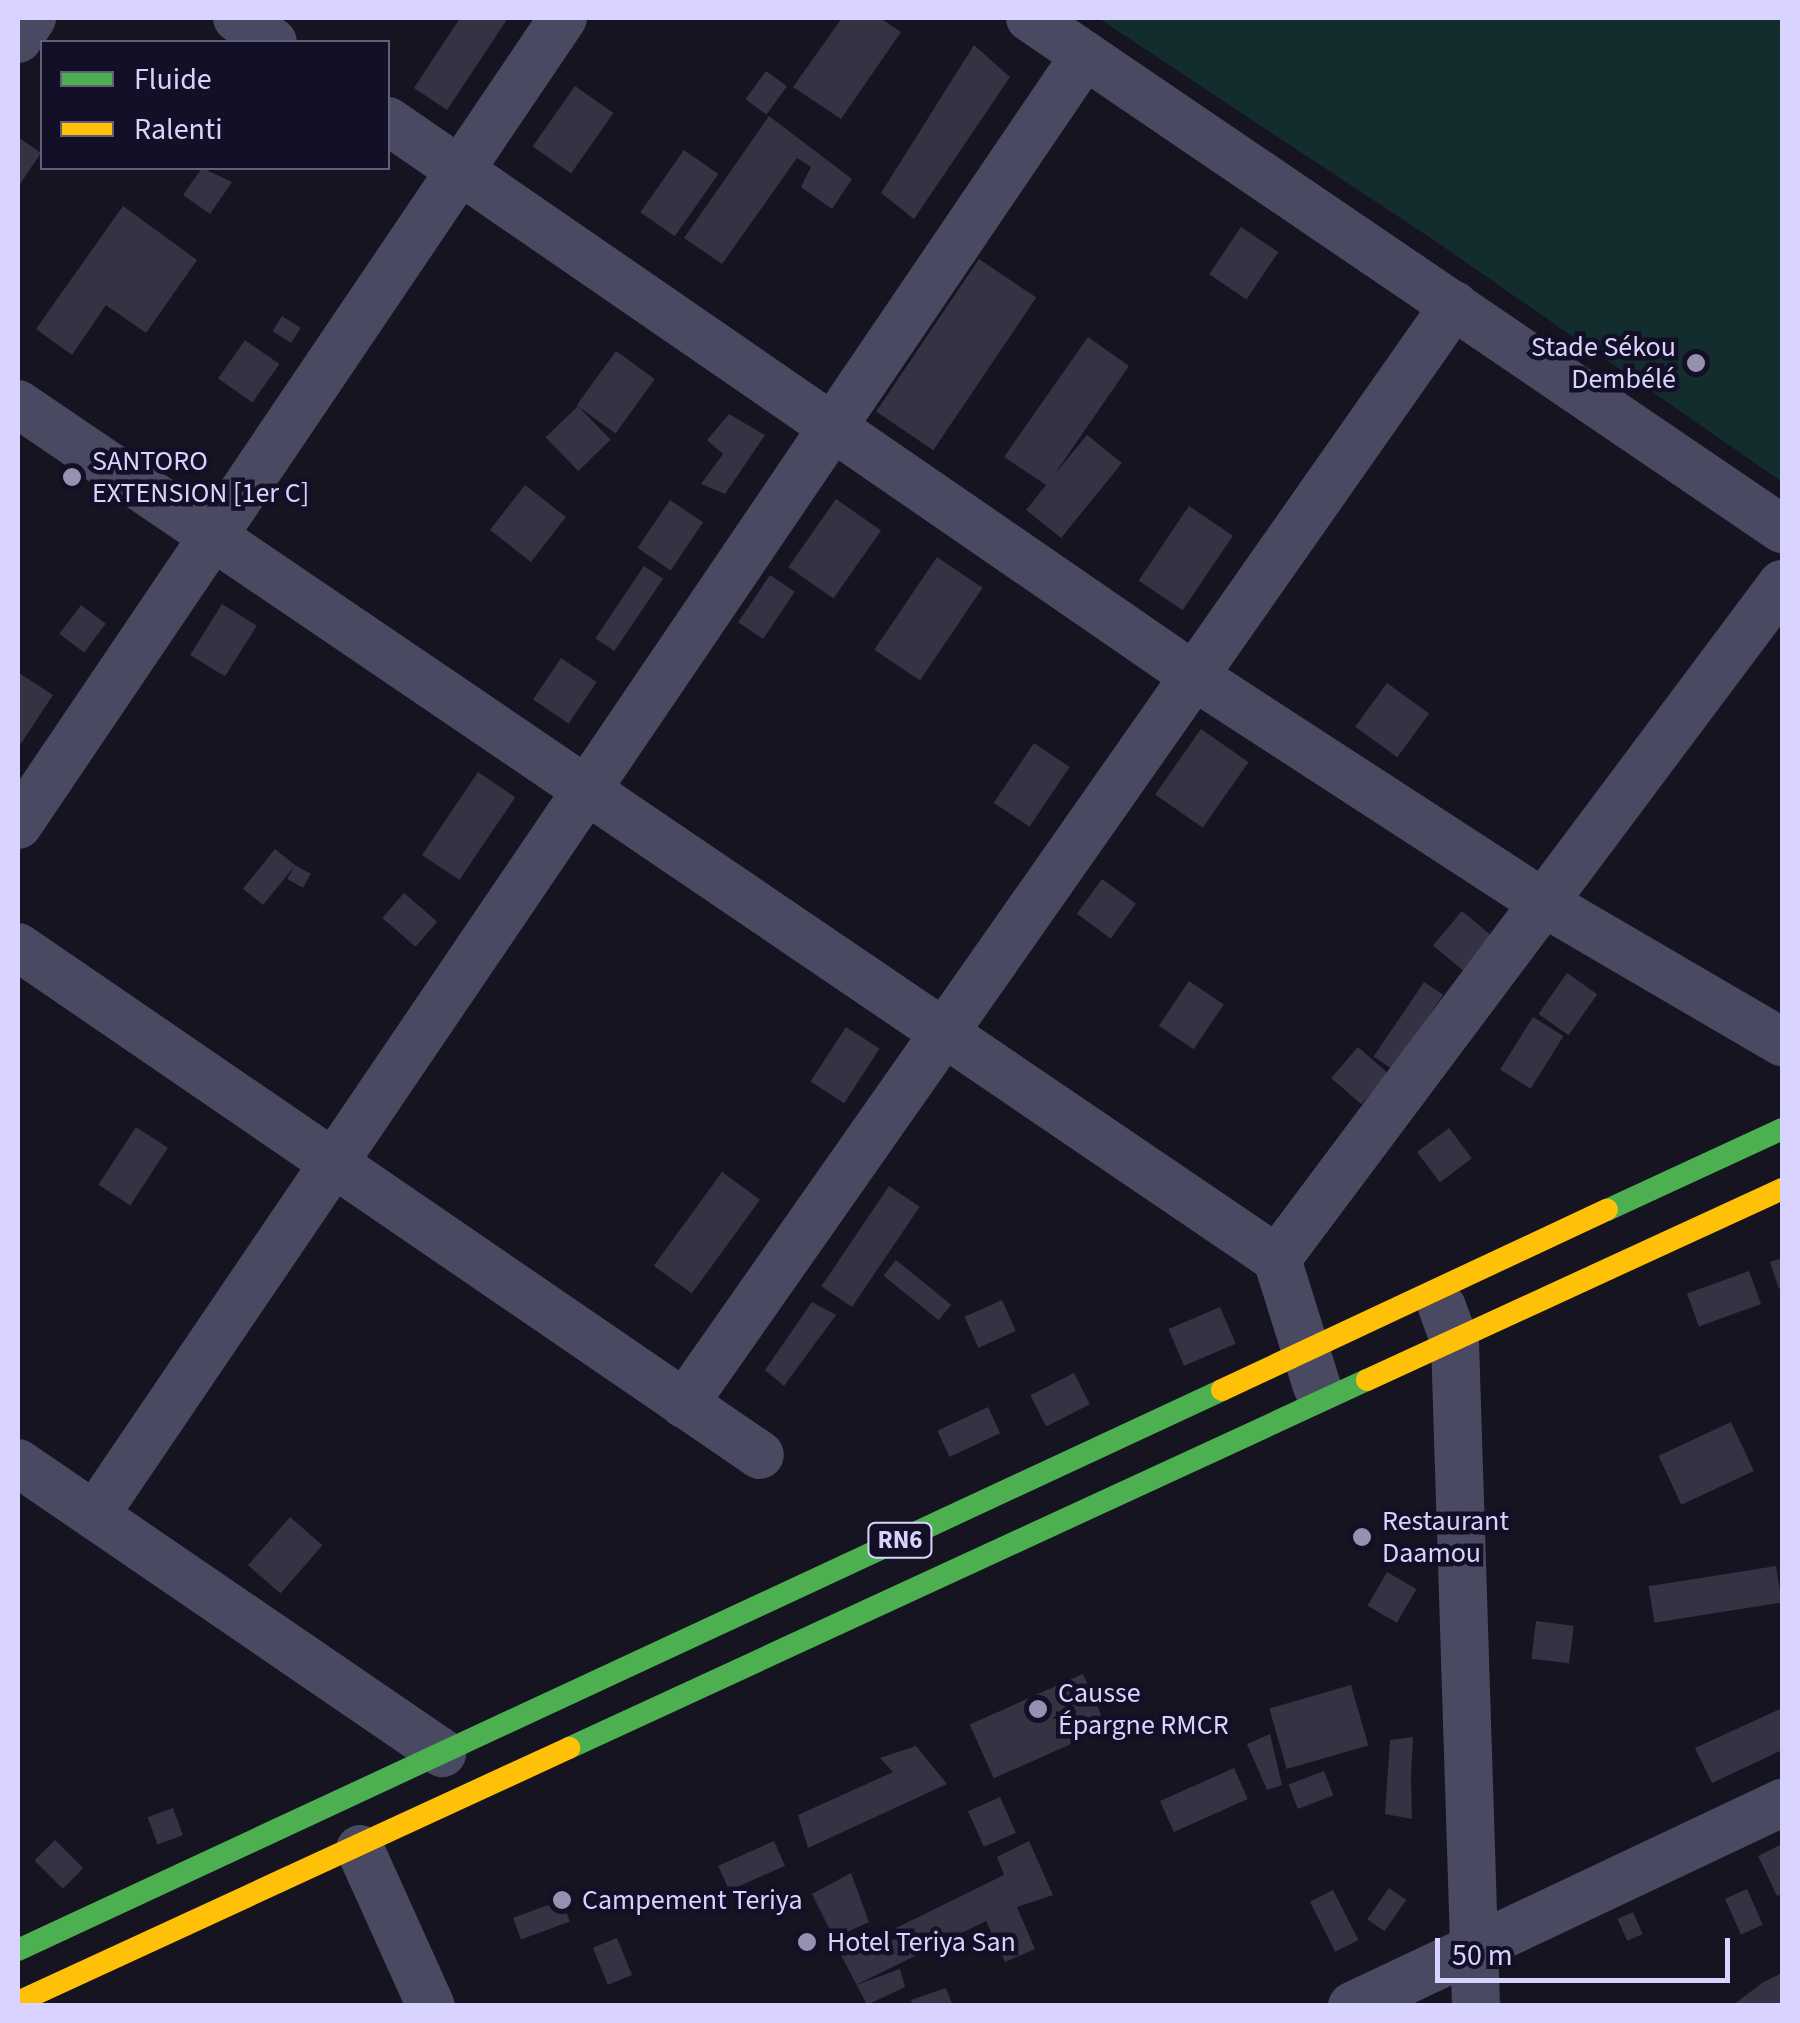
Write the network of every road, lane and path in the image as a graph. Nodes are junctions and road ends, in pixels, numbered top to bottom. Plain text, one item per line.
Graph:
1 (32, 18) edge
2 (237, 18) edge
3 (563, 18) edge
4 (1030, 18) edge
5 (18, 39) edge
6 (271, 40) edge
7 (1085, 54) junction
8 (390, 123) edge
9 (459, 171) junction
10 (1454, 305) junction
11 (18, 404) edge
12 (830, 430) junction
13 (1782, 528) edge
14 (213, 535) junction
15 (1782, 584) edge
16 (1194, 676) junction
17 (587, 788) junction
18 (18, 825) edge
19 (1544, 902) junction
20 (18, 947) edge
21 (947, 1030) junction
22 (1782, 1042) edge
23 (1782, 1129) edge
24 (333, 1163) junction
25 (1782, 1189) edge
26 (1278, 1260) junction
27 (1436, 1290) junction
28 (1455, 1342) junction
29 (1306, 1351) junction
30 (1322, 1402) junction
31 (684, 1404) junction
32 (760, 1455) dead end
33 (18, 1463) edge
34 (95, 1515) junction
35 (442, 1753) junction
36 (1782, 1803) edge
37 (360, 1849) junction
38 (1476, 1947) junction
39 (18, 1950) edge
40 (18, 2002) edge
41 (430, 2006) edge
42 (1352, 2006) edge
43 (1476, 2006) edge

1 - 5 street
2 - 6 street
3 - 9 street
4 - 7 street
7 - 10 street
7 - 12 street
8 - 9 street
9 - 12 street
9 - 14 street
10 - 13 street
10 - 16 street
11 - 14 street
12 - 16 street
12 - 17 street
14 - 17 street
14 - 18 street
15 - 19 street
16 - 19 street
16 - 21 street
17 - 21 street
17 - 24 street
19 - 22 street
19 - 26 street
20 - 24 street
21 - 26 street
21 - 31 street
23 - 27 main road, RN6
24 - 31 street
24 - 34 street
25 - 28 main road, RN6
26 - 29 street
27 - 28 street
27 - 29 main road, RN6
28 - 30 main road, RN6
28 - 38 street
29 - 30 street
29 - 35 main road, RN6
30 - 37 main road, RN6
31 - 32 street
33 - 34 street
34 - 35 street
35 - 39 main road, RN6
36 - 38 street
37 - 40 main road, RN6
37 - 41 street
38 - 42 street
38 - 43 street

